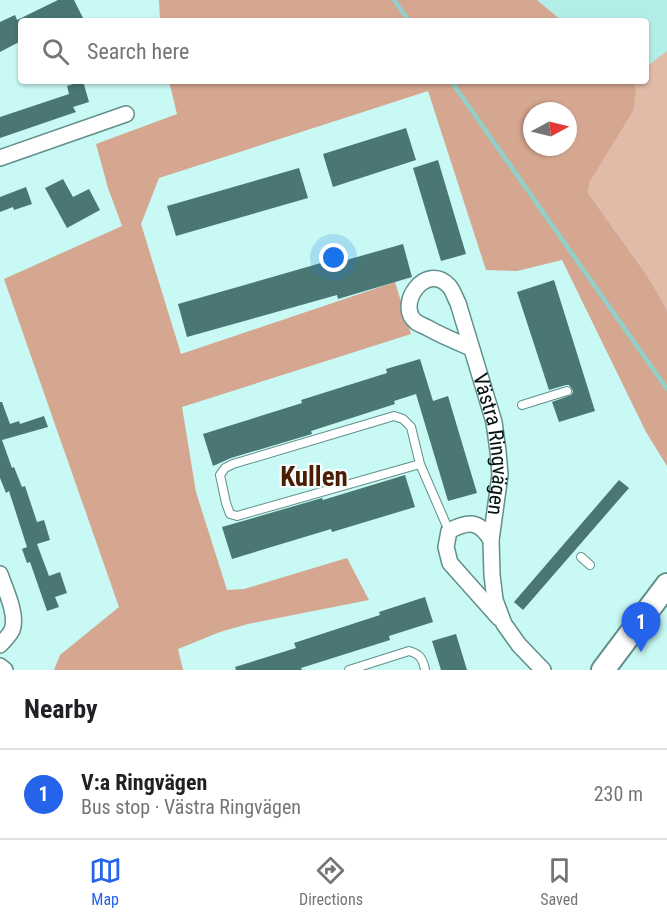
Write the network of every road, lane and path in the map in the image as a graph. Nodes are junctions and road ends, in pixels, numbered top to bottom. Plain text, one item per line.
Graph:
1 (126, 114) dead end
2 (0, 158) edge
3 (471, 348) junction
4 (567, 391) dead end
5 (522, 405) dead end
6 (420, 464) junction
7 (449, 531) junction
8 (491, 540) junction
9 (581, 557) dead end
10 (590, 565) dead end
11 (0, 574) edge
12 (667, 585) edge
13 (504, 624) junction
14 (0, 645) edge
15 (0, 666) edge
16 (5, 670) edge
17 (348, 670) edge
18 (425, 670) edge
19 (543, 670) edge
20 (603, 670) edge

1 - 2 street
3 - 3 street, Västra Ringvägen
3 - 8 street, Västra Ringvägen
4 - 5 lane
6 - 6 lane
6 - 7 lane
7 - 8 street, Västra Ringvägen
7 - 13 street, Västra Ringvägen
8 - 13 street, Västra Ringvägen
9 - 10 lane
11 - 14 street
12 - 20 main road
13 - 19 street, Västra Ringvägen
15 - 16 street
17 - 18 lane

